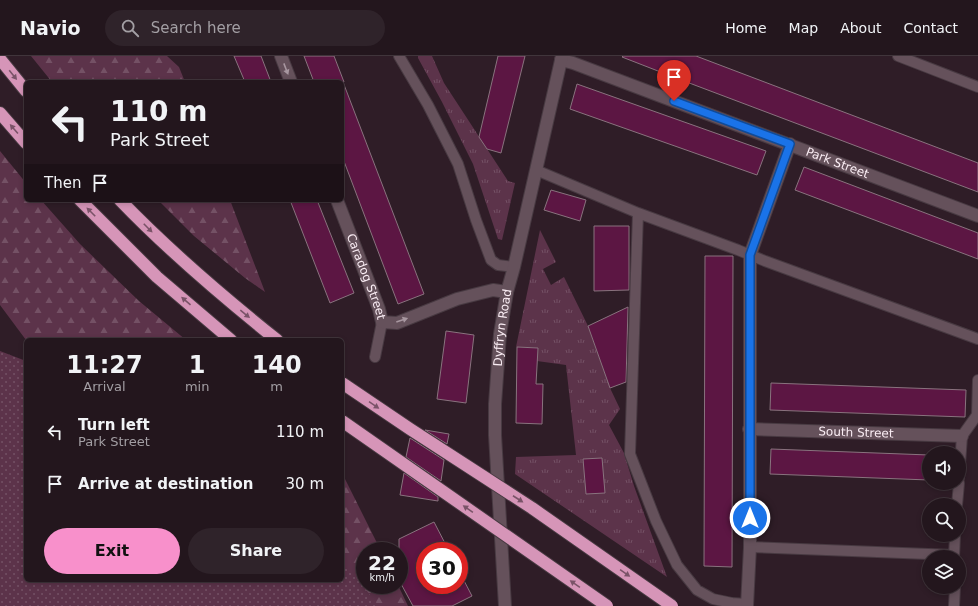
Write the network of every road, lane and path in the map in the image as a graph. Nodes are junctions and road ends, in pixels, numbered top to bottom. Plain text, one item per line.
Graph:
1 (281, 56) edge
2 (399, 56) edge
3 (898, 56) edge
4 (562, 58) edge
5 (0, 59) edge
6 (290, 80) edge
7 (978, 87) edge
8 (24, 89) edge
9 (0, 113) edge
10 (24, 141) edge
11 (790, 144) junction
12 (536, 170) junction
13 (82, 202) edge
14 (122, 202) edge
15 (338, 202) edge
16 (638, 213) junction
17 (978, 216) edge
18 (750, 255) junction
19 (514, 267) junction
20 (507, 292) junction
21 (382, 322) junction
22 (229, 338) edge
23 (274, 338) edge
24 (978, 339) edge
25 (375, 357) dead end
26 (978, 380) edge
27 (344, 384) edge
28 (344, 422) edge
29 (749, 429) junction
30 (962, 436) junction
31 (961, 446) edge
32 (750, 547) junction
33 (922, 555) edge
34 (955, 594) edge
35 (747, 605) edge
36 (505, 606) edge
37 (607, 606) edge
38 (672, 606) edge
39 (954, 606) edge

1 -> 6 street
2 - 19 lane
3 - 7 lane
4 - 11 street, Park Street
4 - 12 street, Dyffryn Road
5 -> 8 highway
10 -> 9 highway
11 - 17 street, Park Street
11 - 18 street
12 - 16 lane
12 - 19 street, Dyffryn Road
22 -> 13 highway
14 -> 23 highway
15 - 21 street, Caradog Street
16 - 18 lane
16 - 35 lane
18 - 24 lane
18 - 29 street
19 - 20 street, Dyffryn Road
21 -> 20 street, Caradog Street
20 - 36 street, Dyffryn Road
21 - 25 lane
26 - 30 lane
27 -> 38 highway, bridge
37 -> 28 highway, bridge
29 - 30 street, South Street
29 - 32 street
30 - 31 lane
32 - 33 lane
32 - 35 street
34 - 39 lane

